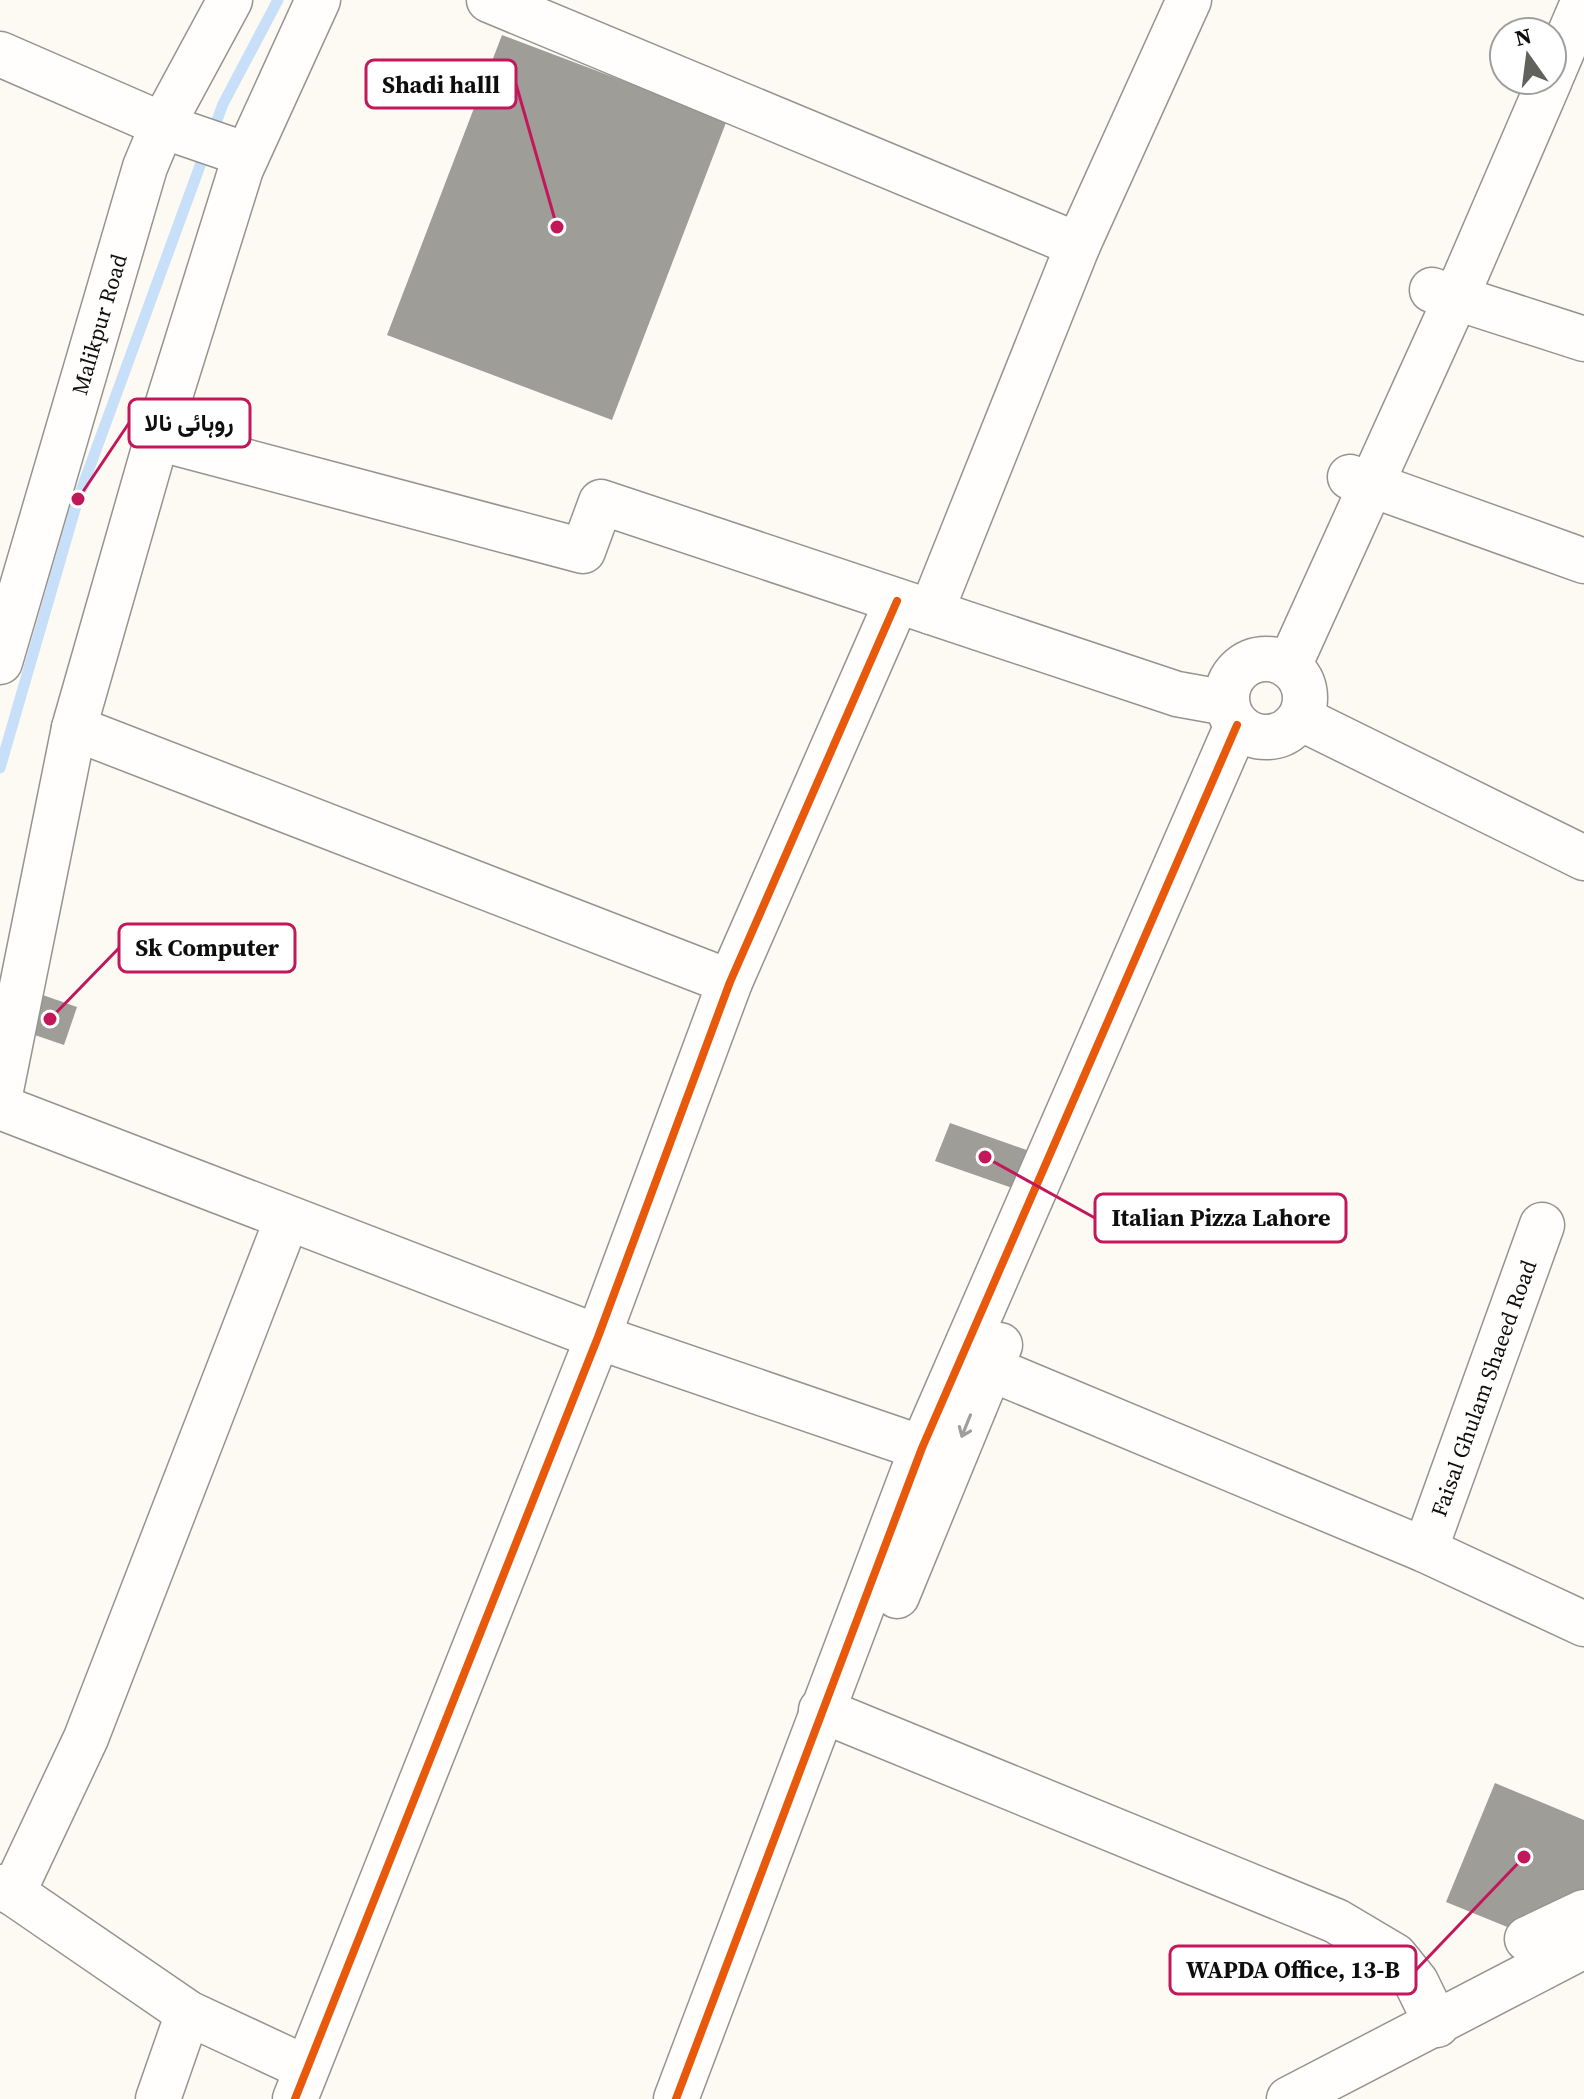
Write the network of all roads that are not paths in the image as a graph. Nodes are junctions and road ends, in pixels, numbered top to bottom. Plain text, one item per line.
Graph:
1 (230, 0) edge
2 (318, 0) edge
3 (489, 0) edge
4 (1189, 0) edge
5 (1584, 0) edge
6 (1568, 32) edge
7 (0, 54) edge
8 (1537, 96) edge
9 (170, 127) junction
10 (240, 151) junction
11 (1078, 245) junction
12 (1444, 294) junction
13 (1584, 339) edge
14 (157, 438) junction
15 (1360, 480) junction
16 (1584, 561) edge
17 (914, 607) junction
18 (0, 662) edge
19 (1279, 662) junction
20 (1257, 721) junction
21 (74, 728) junction
22 (1584, 858) edge
23 (730, 982) junction
24 (0, 1095) edge
25 (0, 1107) edge
26 (287, 1219) junction
27 (1542, 1225) dead end
28 (598, 1337) junction
29 (975, 1364) junction
30 (922, 1448) junction
31 (1425, 1550) junction
32 (1584, 1624) edge
33 (833, 1716) junction
34 (7, 1890) edge
35 (1584, 1912) edge
36 (1527, 1939) dead end
37 (1584, 1946) edge
38 (188, 2013) junction
39 (1437, 2025) junction
40 (300, 2084) edge
41 (158, 2099) edge
42 (676, 2099) edge
43 (704, 2099) edge
44 (1289, 2099) edge

1 - 9 street, Malikpur Road
2 - 10 street
3 - 11 street
4 - 11 street
5 - 6 street
7 - 9 street
8 - 12 street
9 - 10 street
9 - 18 street, Malikpur Road
10 - 14 street
11 - 17 street
12 - 13 street
12 - 15 street
14 - 17 street
14 - 21 street
15 - 16 street
15 - 19 street
17 - 20 street
17 - 23 street
19 - 20 street
19 - 20 street
20 - 22 street
20 - 29 street
21 - 23 street
21 - 24 street
23 - 28 street
25 - 26 street
26 - 28 street
26 - 34 street
27 - 31 street, Faisal Ghulam Shaeed Road
28 - 30 street
28 - 40 street
29 - 30 street
29 - 31 street
29 -> 33 street
30 - 33 street
31 - 32 street
33 - 39 street
33 - 42 street
33 - 43 street
34 - 38 street
35 - 36 street
37 - 39 street
38 - 40 street
38 - 41 street
39 - 44 street

